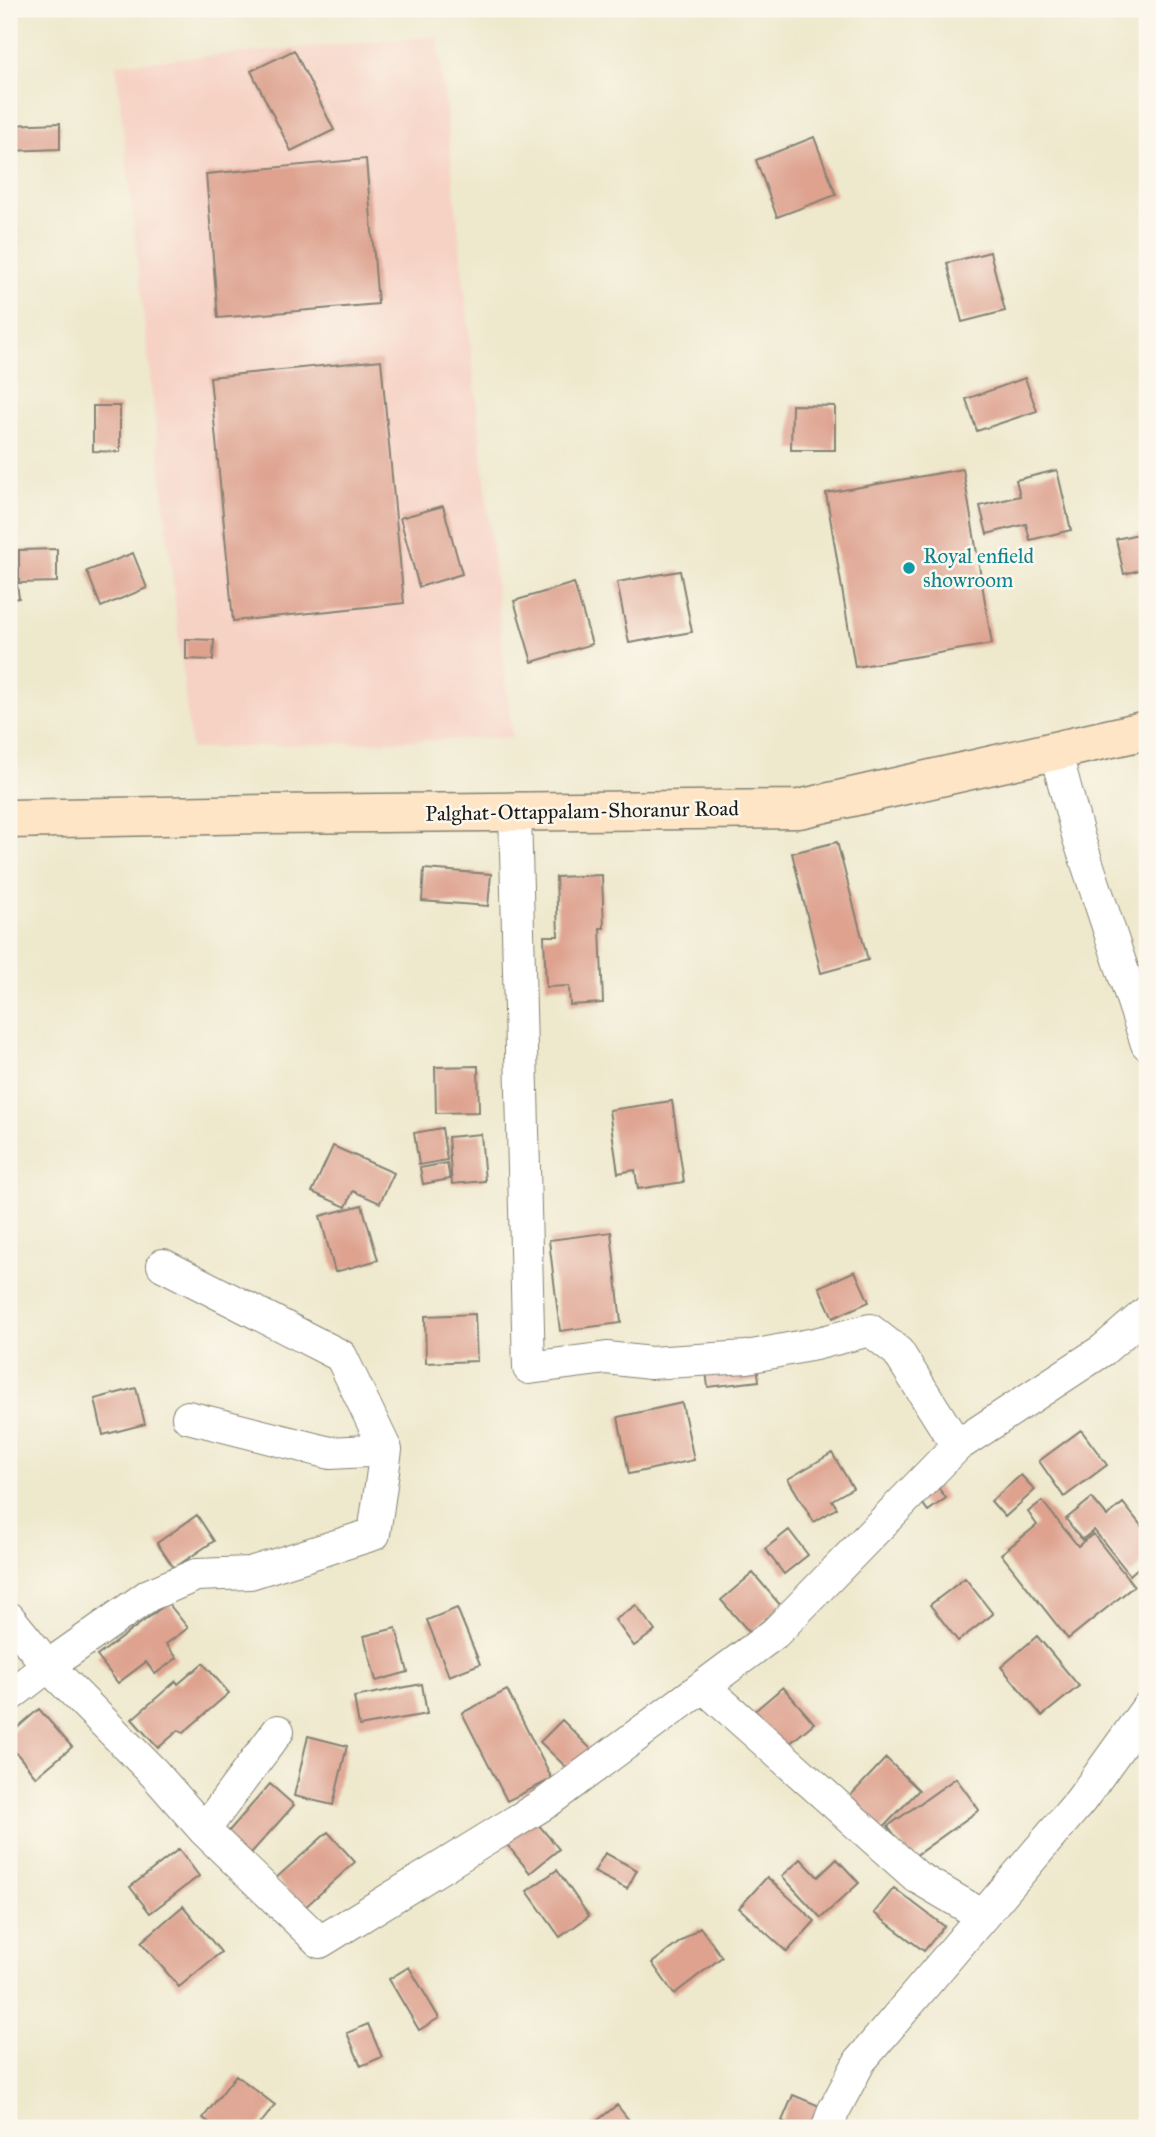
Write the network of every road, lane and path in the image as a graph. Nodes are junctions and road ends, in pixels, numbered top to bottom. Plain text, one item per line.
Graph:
1 (1147, 730) edge
2 (1055, 750) junction
3 (515, 811) junction
4 (9, 819) edge
5 (1147, 1044) edge
6 (163, 1265) dead end
7 (1147, 1312) edge
8 (188, 1416) dead end
9 (957, 1446) junction
10 (386, 1450) junction
11 (9, 1618) edge
12 (48, 1666) junction
13 (704, 1686) junction
14 (9, 1696) edge
15 (1147, 1708) edge
16 (278, 1731) dead end
17 (204, 1830) junction
18 (983, 1916) junction
19 (828, 2128) edge

1 - 2 main road, Palghat-Ottappalam-Shoranur Road
2 - 3 main road, Palghat-Ottappalam-Shoranur Road
2 - 5 street
3 - 4 main road, Palghat-Ottappalam-Shoranur Road
3 - 9 street
6 - 10 street
7 - 9 street
8 - 10 street
9 - 13 street
10 - 12 street
11 - 12 street
12 - 14 street
12 - 17 street
13 - 17 street
13 - 18 street
15 - 18 street
16 - 17 street
18 - 19 street

